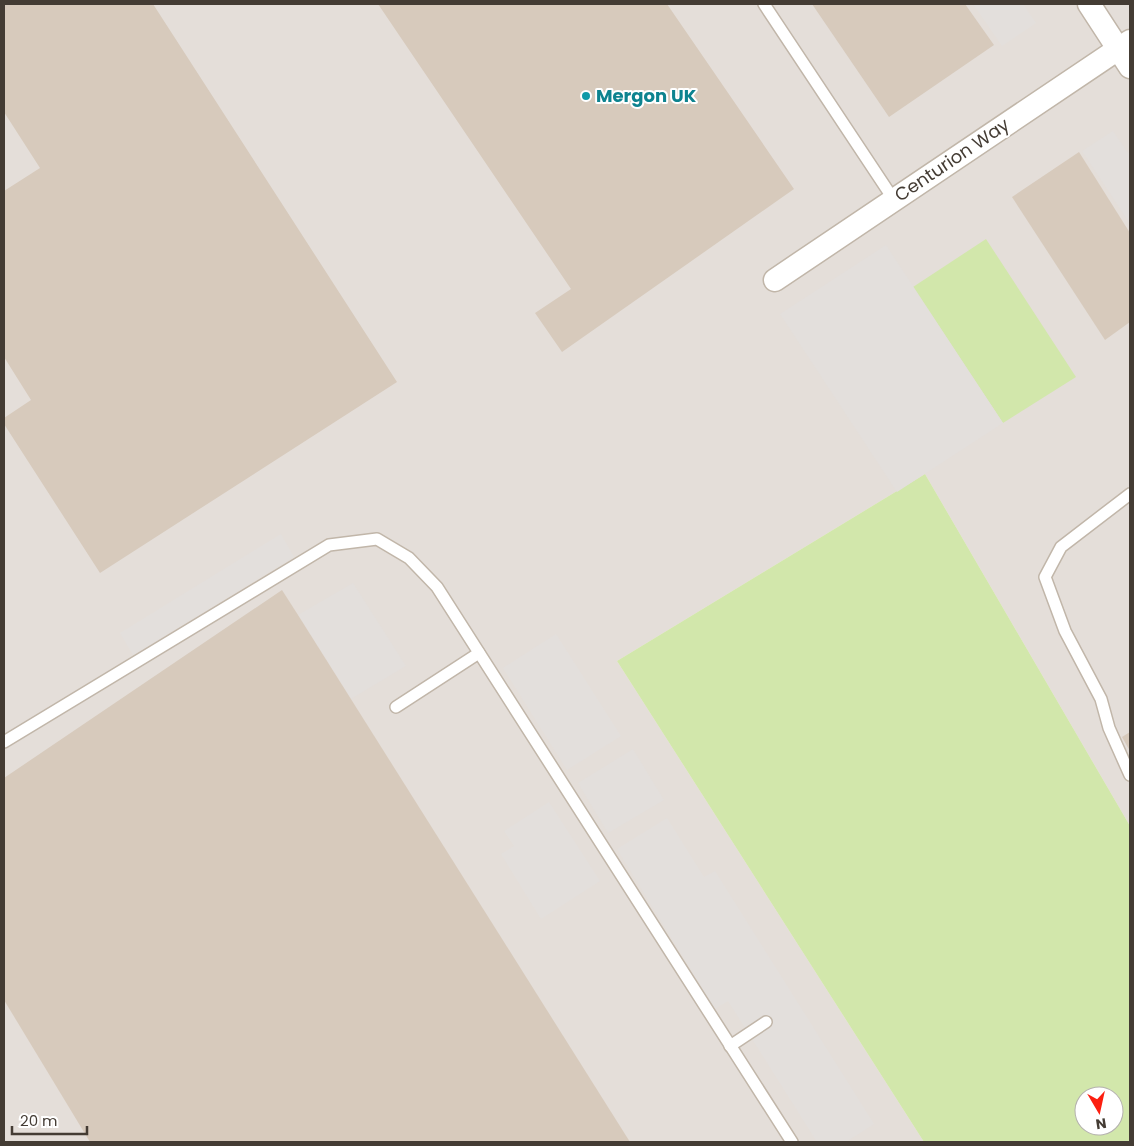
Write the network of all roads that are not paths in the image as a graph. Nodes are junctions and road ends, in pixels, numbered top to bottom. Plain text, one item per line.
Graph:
1 (764, 4) edge
2 (1089, 4) edge
3 (1126, 52) edge
4 (894, 200) junction
5 (775, 280) dead end
6 (1130, 494) edge
7 (478, 653) junction
8 (396, 706) dead end
9 (4, 742) edge
10 (1130, 775) edge
11 (766, 1022) dead end
12 (730, 1046) junction
13 (792, 1142) edge

1 - 4 lane
2 - 3 street
3 - 4 street, Centurion Way
4 - 5 street, Centurion Way
6 - 10 lane
7 - 8 lane
7 - 9 lane
7 - 12 lane
11 - 12 lane
12 - 13 lane

